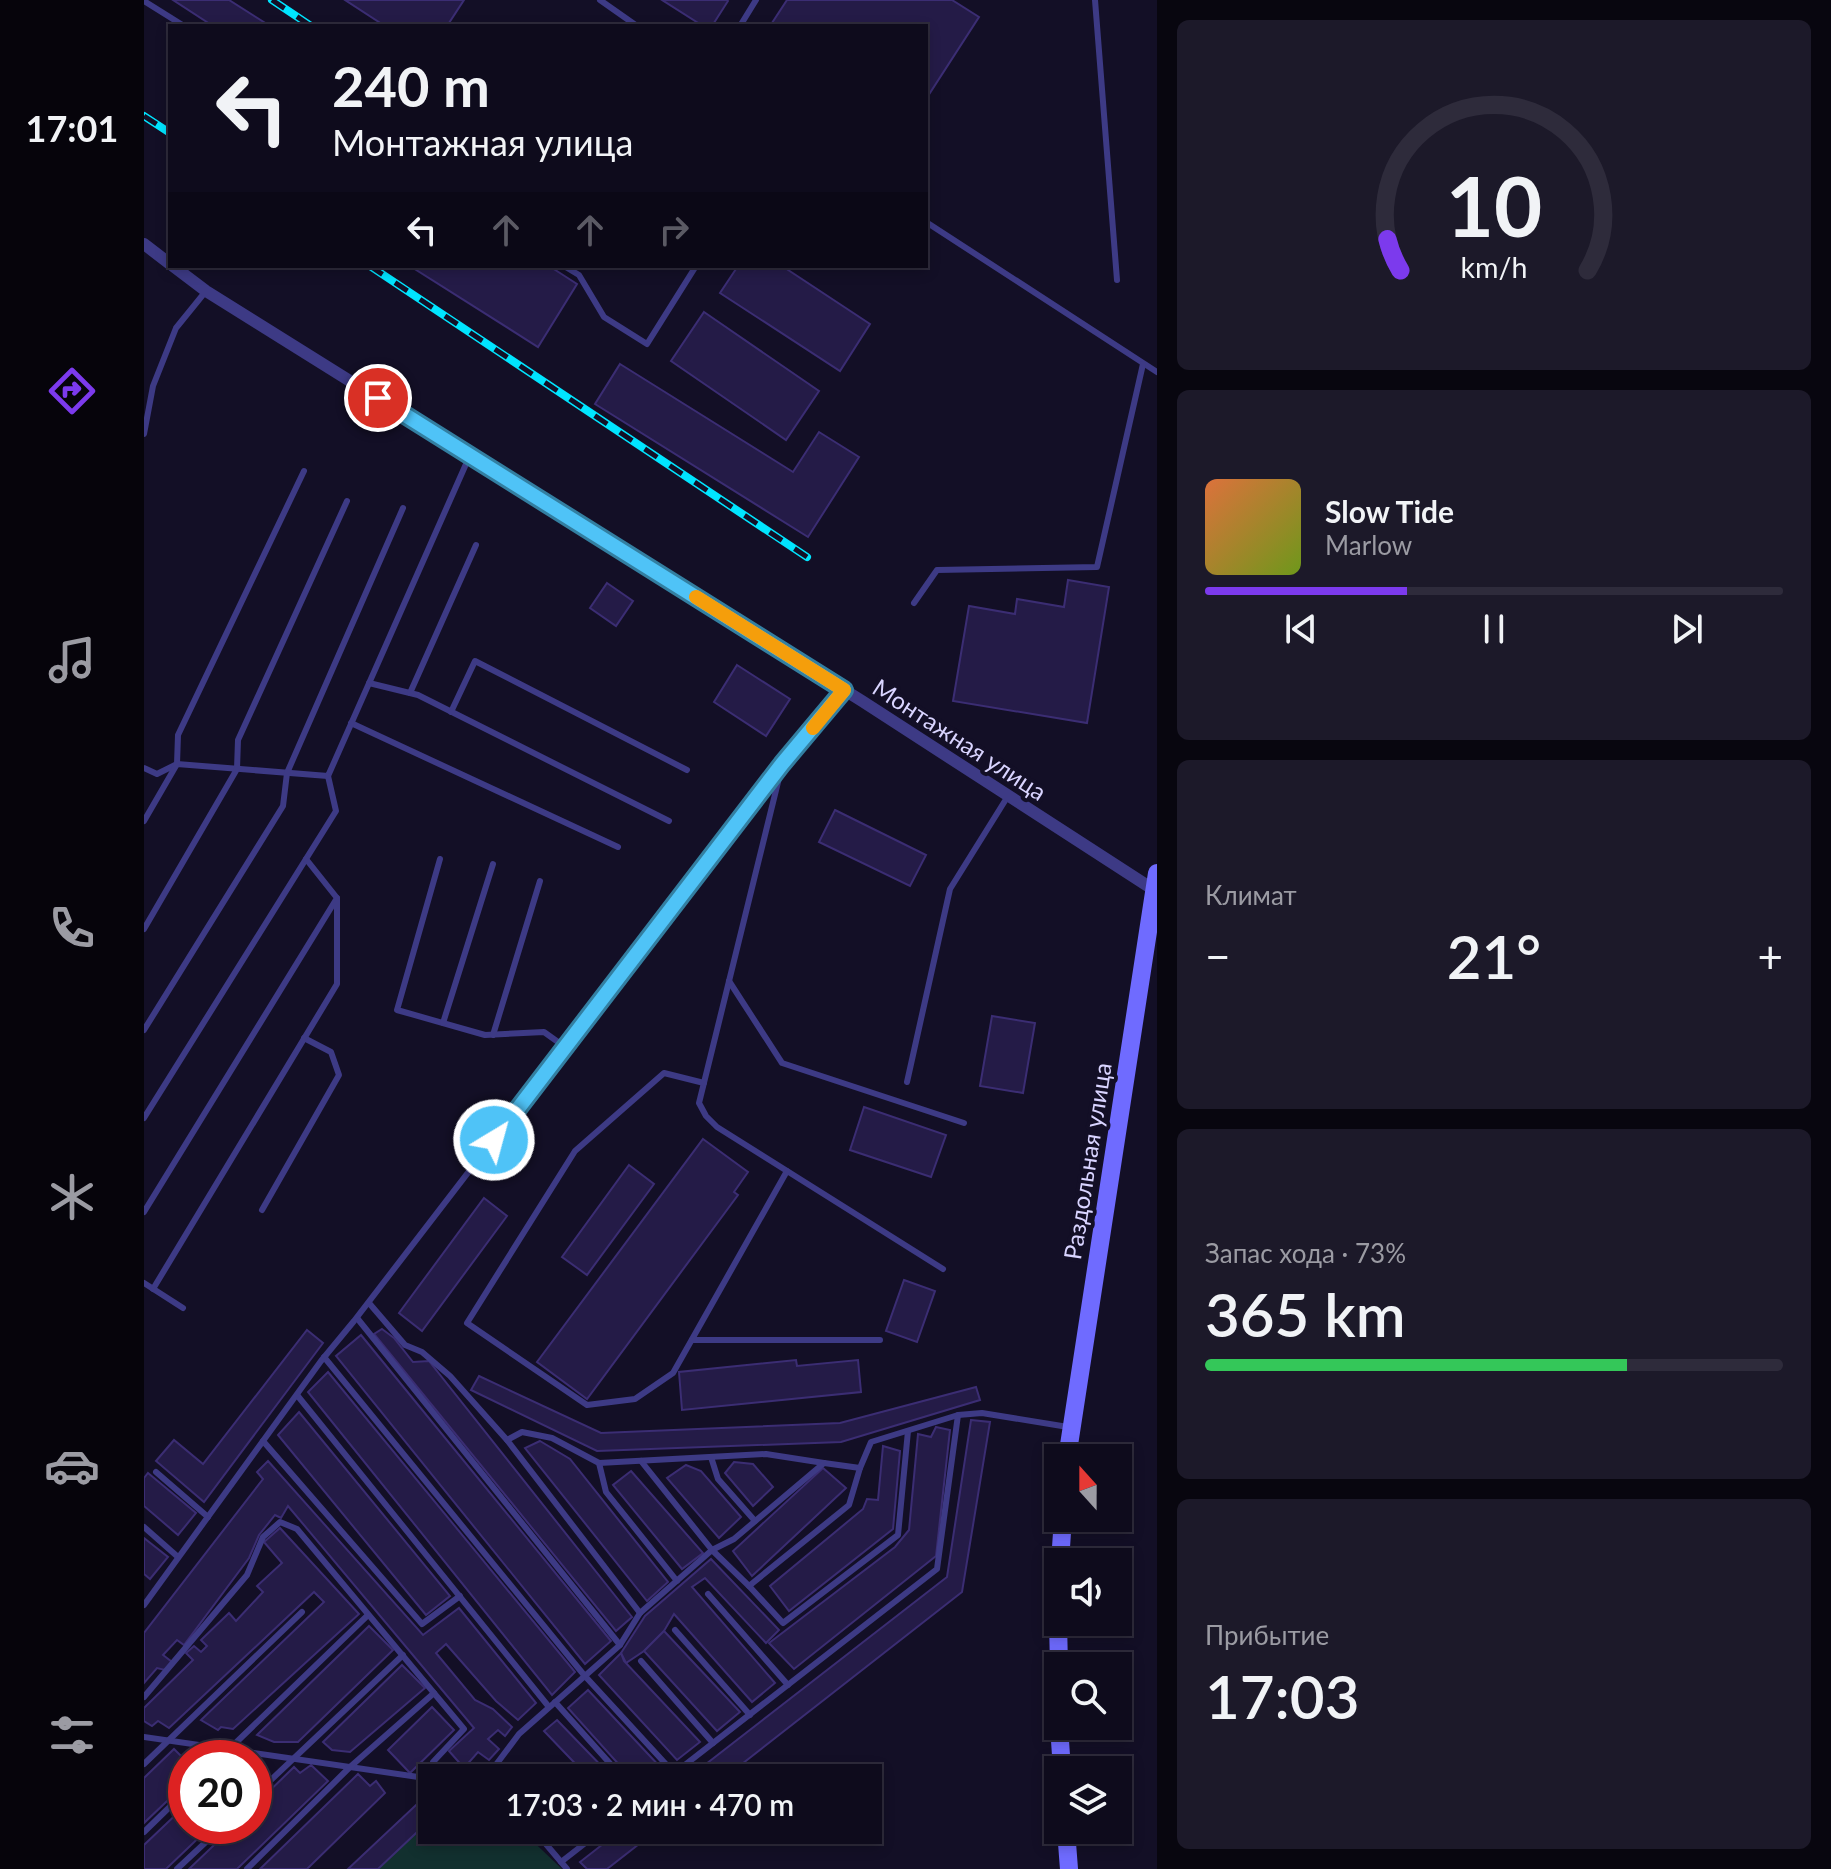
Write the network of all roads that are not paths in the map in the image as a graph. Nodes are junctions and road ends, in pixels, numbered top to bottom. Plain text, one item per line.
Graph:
1 (600, 0) edge
2 (756, 0) edge
3 (1095, 0) edge
4 (144, 1) edge
5 (181, 24) edge
6 (634, 24) edge
7 (741, 24) edge
8 (928, 223) edge
9 (144, 244) edge
10 (168, 262) edge
11 (176, 268) edge
12 (567, 268) edge
13 (695, 268) edge
14 (1117, 280) dead end
15 (206, 291) junction
16 (1143, 364) junction
17 (1157, 372) edge
18 (144, 434) edge
19 (470, 455) junction
20 (304, 471) dead end
21 (347, 501) dead end
22 (403, 508) dead end
23 (476, 545) dead end
24 (914, 603) dead end
25 (369, 683) junction
26 (844, 690) junction
27 (410, 693) junction
28 (451, 712) junction
29 (351, 723) junction
30 (177, 764) junction
31 (782, 764) junction
32 (144, 768) edge
33 (237, 769) junction
34 (687, 770) dead end
35 (287, 773) junction
36 (328, 776) junction
37 (1008, 796) junction
38 (144, 821) edge
39 (669, 821) dead end
40 (618, 847) dead end
41 (306, 859) junction
42 (440, 859) dead end
43 (493, 864) dead end
44 (540, 881) dead end
45 (1156, 882) edge
46 (337, 898) junction
47 (144, 929) edge
48 (1152, 934) edge
49 (729, 981) junction
50 (443, 1023) junction
51 (144, 1030) edge
52 (493, 1035) junction
53 (304, 1038) junction
54 (565, 1047) junction
55 (907, 1082) dead end
56 (704, 1083) junction
57 (144, 1118) edge
58 (964, 1123) dead end
59 (787, 1171) junction
60 (262, 1210) dead end
61 (144, 1212) edge
62 (943, 1269) dead end
63 (144, 1283) edge
64 (153, 1289) junction
65 (369, 1303) junction
66 (183, 1308) dead end
67 (357, 1318) junction
68 (692, 1340) junction
69 (880, 1340) dead end
70 (324, 1357) junction
71 (297, 1395) junction
72 (958, 1415) junction
73 (1070, 1427) junction
74 (908, 1431) junction
75 (507, 1440) junction
76 (263, 1441) junction
77 (1068, 1444) edge
78 (711, 1457) junction
79 (641, 1461) junction
80 (599, 1463) junction
81 (824, 1463) junction
82 (860, 1468) junction
83 (156, 1472) dead end
84 (208, 1517) junction
85 (755, 1521) junction
86 (144, 1527) edge
87 (712, 1550) junction
88 (178, 1557) junction
89 (677, 1581) junction
90 (749, 1586) junction
91 (144, 1589) edge
92 (708, 1594) dead end
93 (151, 1595) junction
94 (460, 1596) junction
95 (144, 1605) edge
96 (302, 1612) dead end
97 (640, 1613) junction
98 (368, 1615) junction
99 (675, 1630) dead end
100 (620, 1645) junction
101 (403, 1655) junction
102 (641, 1661) dead end
103 (584, 1675) junction
104 (788, 1685) junction
105 (434, 1693) junction
106 (144, 1697) edge
107 (552, 1704) junction
108 (750, 1715) junction
109 (144, 1737) edge
110 (171, 1740) edge
111 (238, 1740) edge
112 (168, 1741) edge
113 (168, 1743) edge
114 (713, 1743) junction
115 (272, 1756) edge
116 (293, 1759) junction
117 (144, 1764) edge
118 (433, 1764) edge
119 (496, 1764) edge
120 (610, 1764) edge
121 (661, 1764) edge
122 (686, 1764) edge
123 (350, 1767) junction
124 (418, 1777) edge
125 (272, 1779) edge
126 (168, 1809) edge
127 (144, 1832) edge
128 (204, 1844) edge
129 (546, 1844) edge
130 (584, 1844) edge
131 (1067, 1844) edge
132 (561, 1862) junction
133 (177, 1869) edge
134 (247, 1869) edge
135 (567, 1869) edge
136 (1069, 1869) edge

1 - 6 lane
2 - 7 lane
3 - 14 lane
4 - 5 lane
8 - 16 lane
9 - 10 street, Монтажная улица
11 - 15 street, Монтажная улица
12 - 13 lane
15 - 18 lane
15 - 19 street, Монтажная улица
16 - 17 lane
16 - 24 lane
19 - 25 lane
19 - 26 street, Монтажная улица
20 - 30 lane
21 - 33 lane
22 - 35 lane
23 - 27 lane
25 - 27 lane
25 - 29 lane
26 - 31 lane
26 - 37 street, Монтажная улица
27 - 28 lane
28 - 34 lane
28 - 39 lane
29 - 36 lane
29 - 40 lane
30 - 32 lane
30 - 33 lane
30 - 38 lane
31 - 49 lane
31 - 54 lane
33 - 35 lane
33 - 47 lane
35 - 36 lane
35 - 51 lane
36 - 41 lane
37 - 45 street, Монтажная улица
37 - 55 lane
41 - 46 lane
41 - 57 lane
42 - 50 lane
43 - 50 lane
44 - 52 lane
45 - 48 main road, Раздольная улица
46 - 53 lane
46 - 61 lane
48 - 73 main road, Раздольная улица
49 - 56 lane
49 - 58 lane
50 - 52 lane
52 - 54 lane
53 - 60 lane
53 - 64 lane
54 - 65 lane
56 - 59 lane
56 - 68 lane
59 - 62 lane
59 - 68 lane
63 - 64 lane
64 - 66 lane
65 - 67 lane
65 - 75 lane
67 - 70 lane
67 - 100 lane
68 - 69 lane
70 - 71 lane
70 - 103 lane
71 - 76 lane
71 - 94 lane
72 - 73 lane
72 - 74 lane
72 - 104 lane
73 - 77 main road, Раздольная улица
74 - 82 lane
74 - 90 lane
75 - 80 lane
75 - 97 lane
76 - 84 lane
76 - 94 lane
78 - 79 lane
78 - 81 lane
78 - 85 lane
79 - 80 lane
79 - 87 lane
80 - 89 lane
81 - 82 lane
81 - 85 lane
82 - 90 lane
83 - 84 lane
84 - 88 lane
85 - 87 lane
86 - 88 lane
87 - 89 lane
87 - 90 lane
88 - 93 lane
89 - 97 lane
91 - 93 lane
92 - 104 lane
93 - 95 lane
94 - 107 lane
96 - 110 lane
97 - 100 lane
98 - 101 lane
98 - 106 lane
98 - 111 lane
99 - 108 lane
100 - 103 lane
101 - 105 lane
101 - 116 lane
102 - 114 lane
103 - 107 lane
103 - 121 lane
104 - 108 lane
105 - 118 lane
105 - 123 lane
107 - 119 lane
107 - 120 lane
108 - 114 lane
109 - 112 lane
113 - 117 lane
114 - 122 lane
115 - 116 lane
116 - 123 lane
116 - 125 lane
123 - 124 lane
123 - 134 lane
126 - 127 lane
128 - 133 lane
129 - 132 lane
130 - 132 lane
131 - 136 main road
132 - 135 lane

